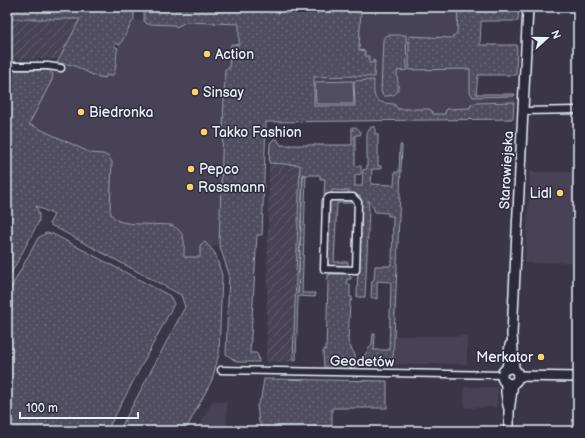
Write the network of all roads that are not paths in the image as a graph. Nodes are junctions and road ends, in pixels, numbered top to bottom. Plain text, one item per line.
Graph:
1 (528, 7) edge
2 (7, 66) edge
3 (61, 68) dead end
4 (578, 110) edge
5 (523, 111) junction
6 (324, 269) joint
7 (221, 370) dead end
8 (510, 376) junction
9 (578, 377) edge
10 (509, 431) edge

1 - 5 main road, Starowiejska
2 - 3 street
4 - 5 street
5 - 8 main road, Starowiejska
6 - 6 street
7 - 8 street, Geodetów
8 - 9 main road
8 - 10 main road, Starowiejska

